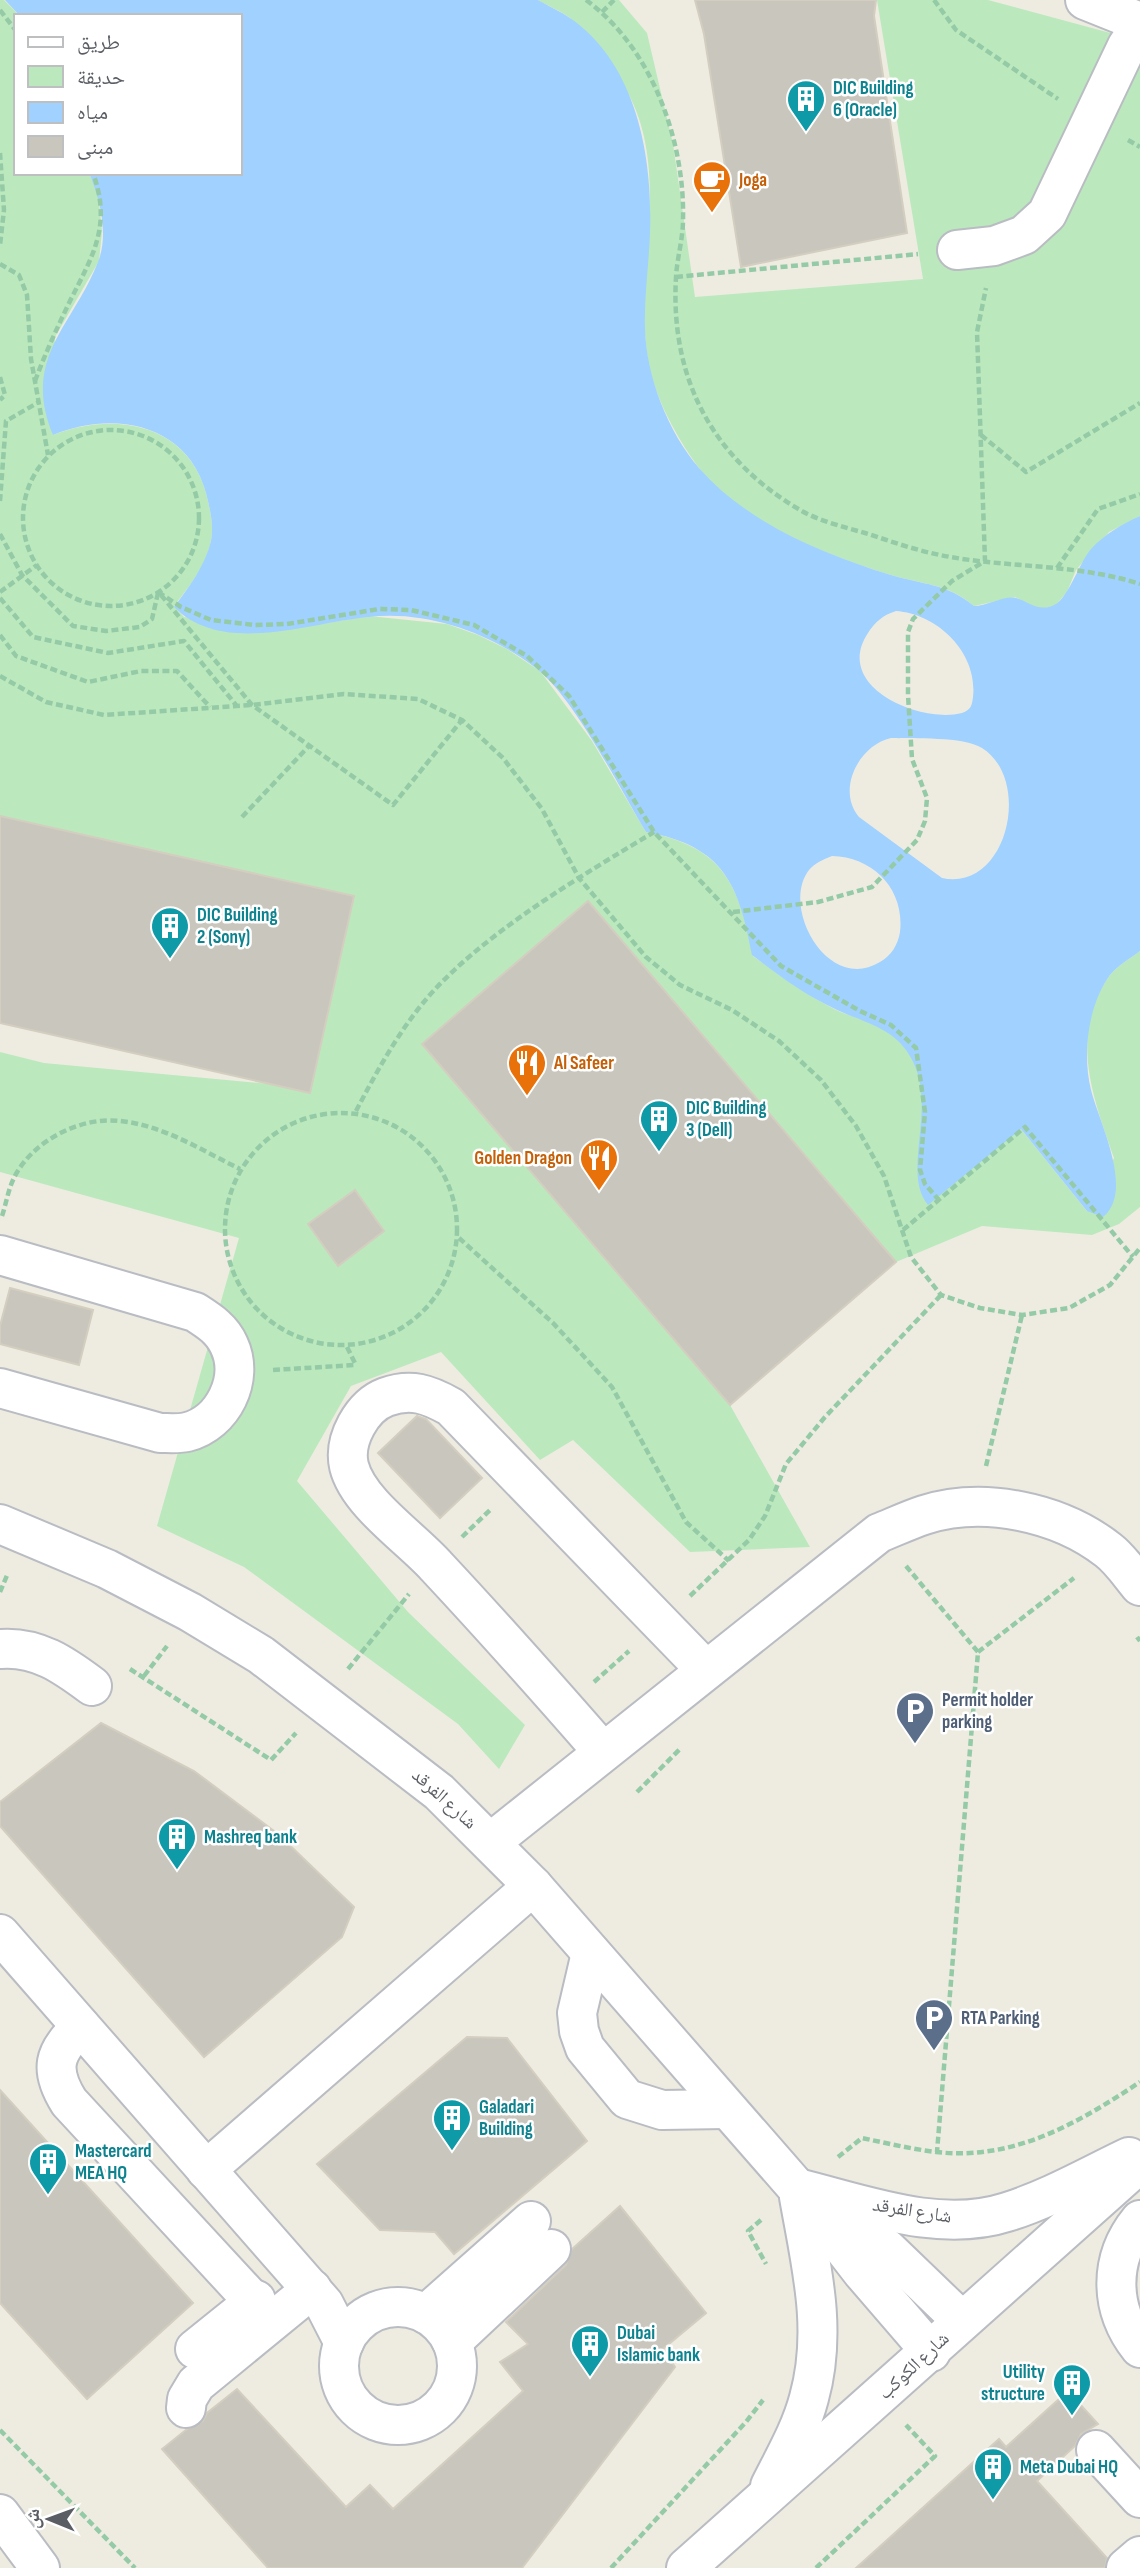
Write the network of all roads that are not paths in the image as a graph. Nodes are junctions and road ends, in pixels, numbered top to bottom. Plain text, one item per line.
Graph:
1 (1085, 0) edge
2 (1140, 25) edge
3 (957, 250) road end
4 (0, 1255) edge
5 (0, 1388) edge
6 (0, 1524) edge
7 (1140, 1586) edge
8 (0, 1649) edge
9 (706, 1670) junction
10 (0, 1675) edge
11 (603, 1752) junction
12 (491, 1842) junction
13 (533, 1886) junction
14 (0, 1934) edge
15 (591, 1953) junction
16 (81, 2027) junction
17 (726, 2109) junction
18 (1140, 2152) edge
19 (1140, 2163) edge
20 (206, 2169) junction
21 (797, 2188) junction
22 (1140, 2220) edge
23 (310, 2287) junction
24 (254, 2302) junction
25 (369, 2314) junction
26 (426, 2314) junction
27 (962, 2321) junction
28 (452, 2342) junction
29 (344, 2343) junction
30 (1140, 2348) edge
31 (195, 2349) dead end
32 (931, 2352) junction
33 (198, 2402) dead end
34 (1096, 2450) dead end
35 (1140, 2498) edge
36 (762, 2504) junction
37 (0, 2514) edge
38 (1140, 2556) edge
39 (4, 2568) edge
40 (40, 2568) edge
41 (686, 2568) edge
42 (1126, 2568) edge

1 - 2 street
2 - 3 street
4 - 5 street
6 - 12 street, شارع الفرقد
7 - 9 street
8 - 10 street
9 - 11 street
9 - 11 street
11 - 12 street
12 - 13 street, شارع الفرقد
13 - 15 street, شارع الفرقد
13 - 20 street
14 - 16 street
15 - 17 street, شارع الفرقد
15 - 17 street
16 - 20 street
16 - 24 street
17 - 21 street, شارع الفرقد
18 - 21 street, شارع الفرقد
19 - 27 street, شارع الكوكب
20 - 23 street
21 - 27 street, شارع الفرقد
21 - 32 street, شارع الفرقد
21 - 36 street
22 - 30 street
23 - 24 street
23 - 25 street
23 - 29 street
23 - 33 street
24 - 31 street
25 - 26 street
25 - 29 street
26 - 28 street
26 - 28 street
27 - 32 street, شارع الكوكب
28 - 29 street
32 - 36 street, شارع الكوكب
34 - 35 street
36 - 41 street, شارع الكوكب
37 - 39 street
37 - 40 street
38 - 42 street

